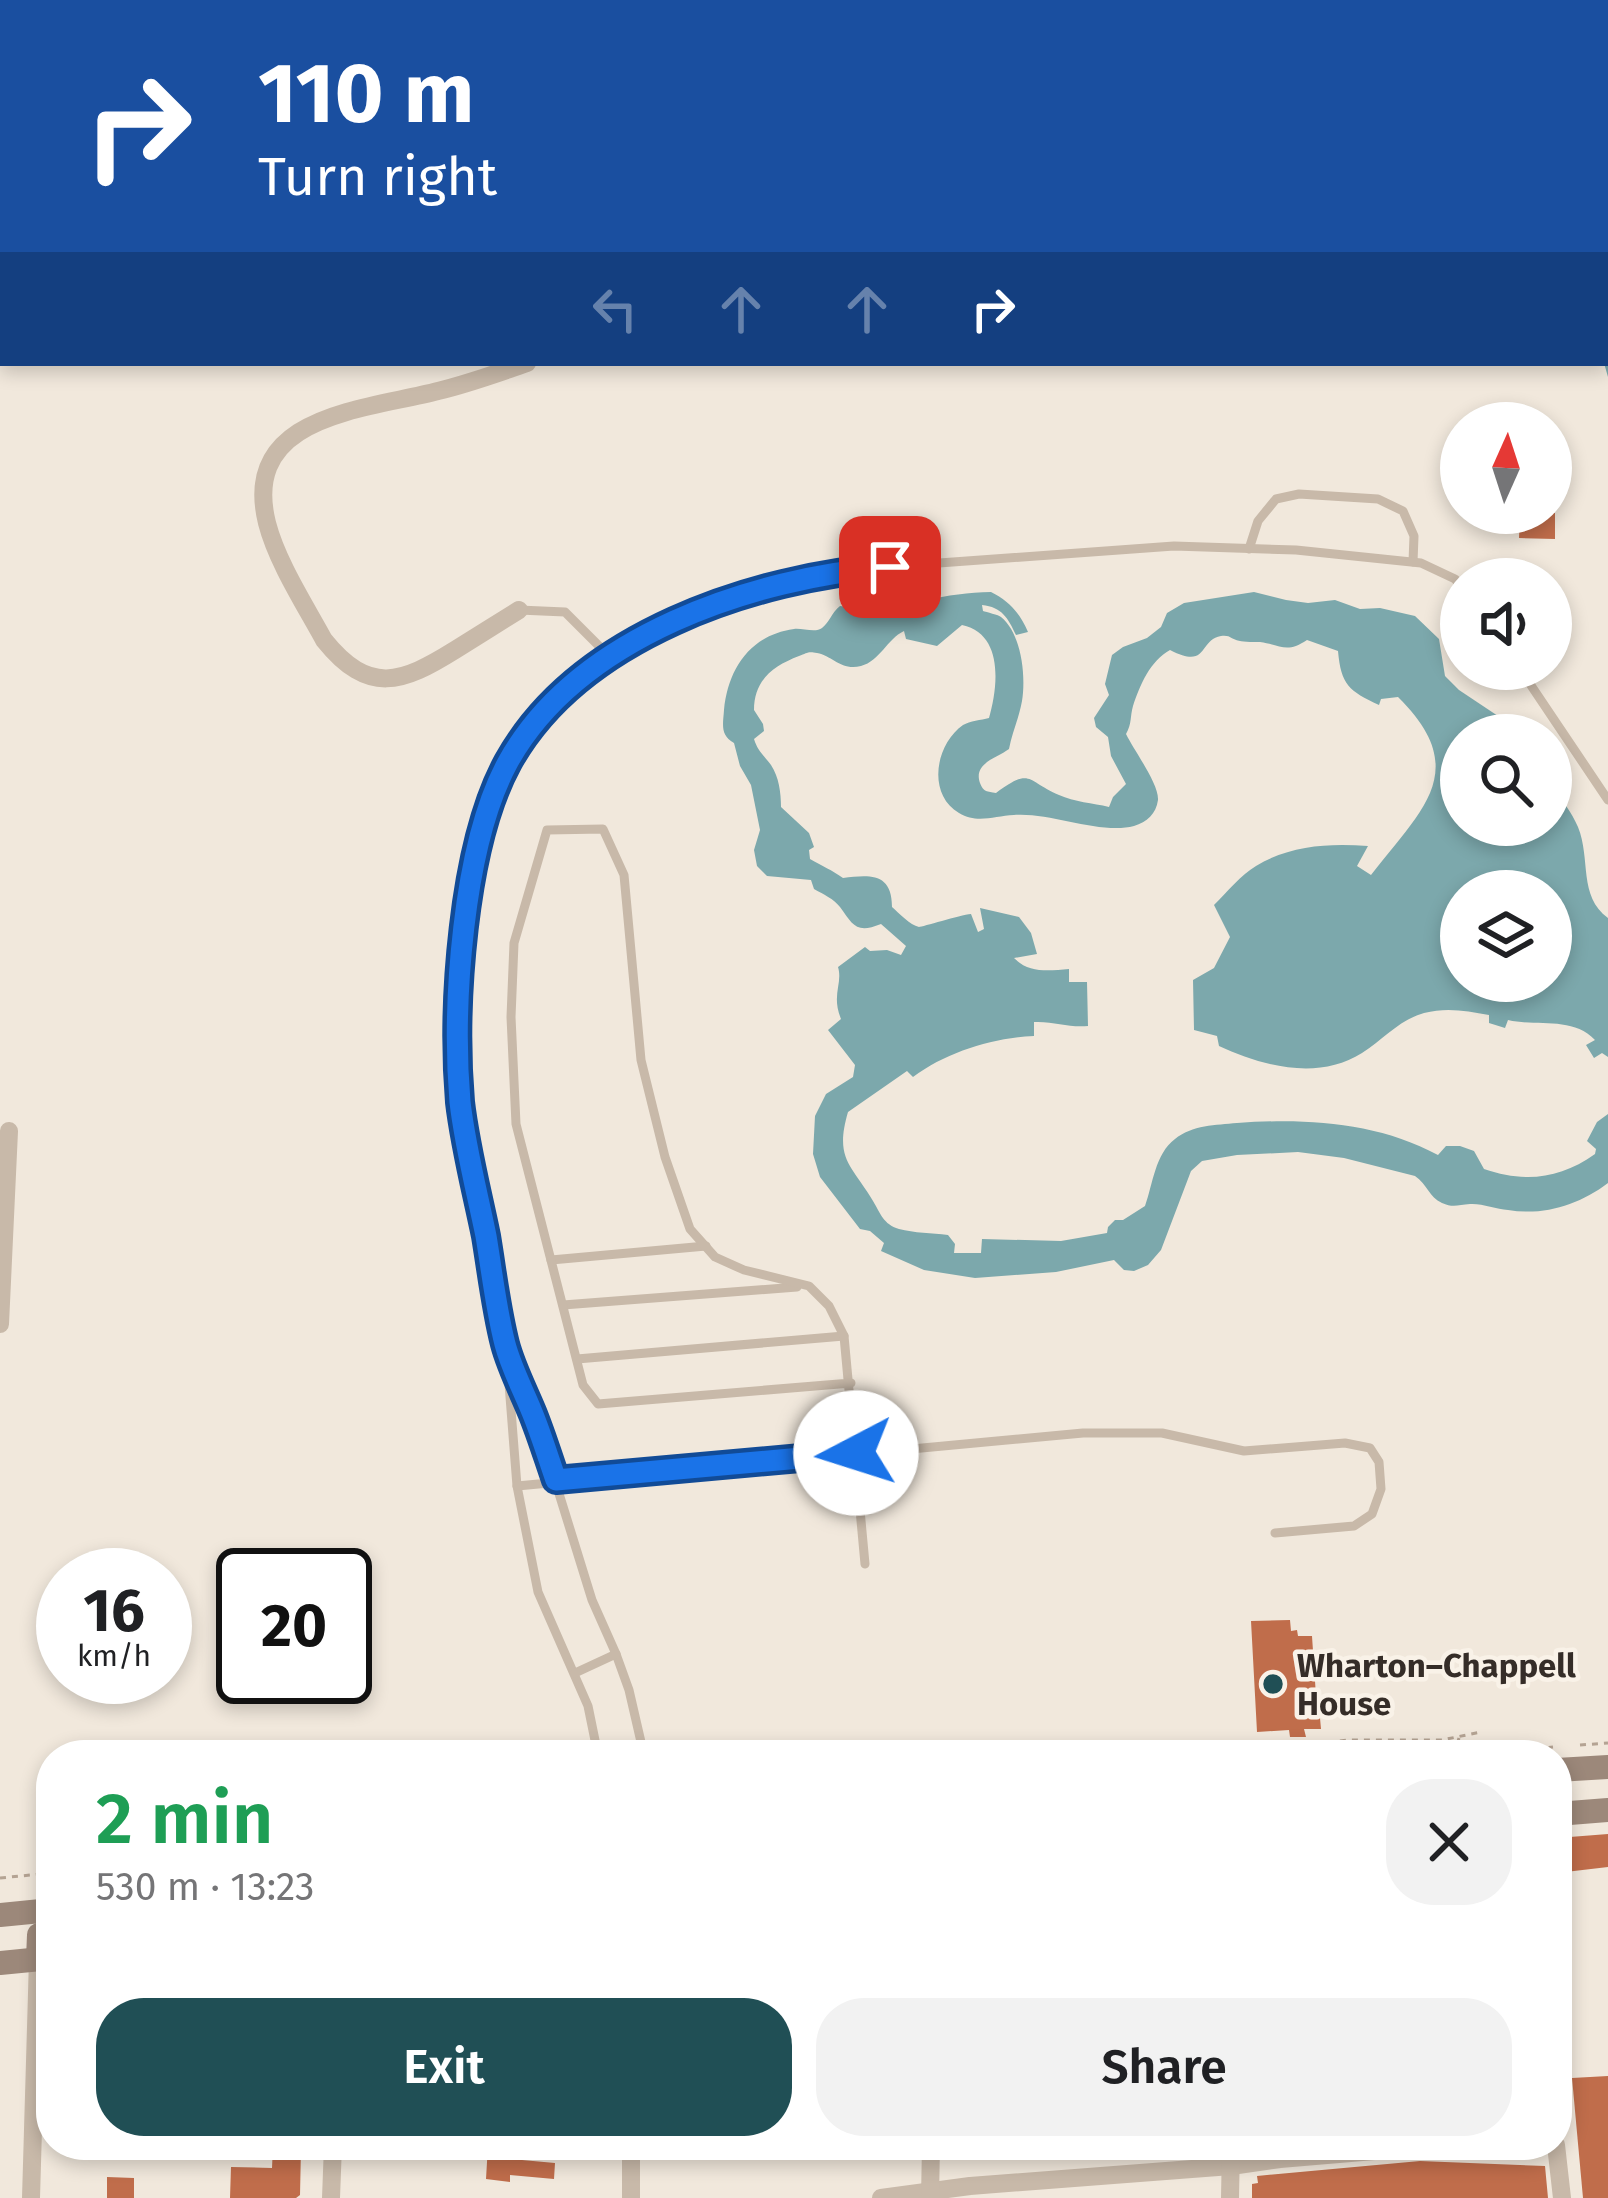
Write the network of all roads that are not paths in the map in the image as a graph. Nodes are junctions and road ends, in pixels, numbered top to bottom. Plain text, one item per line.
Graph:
1 (518, 366) edge
2 (1249, 549) junction
3 (1414, 562) junction
4 (1440, 571) edge
5 (519, 610) joint
6 (608, 655) junction
7 (1534, 690) edge
8 (1608, 800) edge
9 (10, 1131) dead end
10 (706, 1246) junction
11 (551, 1260) junction
12 (2, 1269) edge
13 (809, 1286) junction
14 (563, 1305) junction
15 (0, 1324) edge
16 (844, 1336) junction
17 (506, 1346) junction
18 (577, 1360) junction
19 (850, 1383) junction
20 (856, 1453) junction
21 (556, 1480) junction
22 (517, 1486) junction
23 (1276, 1533) dead end
24 (865, 1564) dead end
25 (616, 1654) junction
26 (575, 1673) junction
27 (595, 1740) edge
28 (641, 1740) edge
29 (1608, 1767) edge
30 (1572, 1768) edge
31 (1608, 1810) edge
32 (1572, 1813) edge
33 (36, 1912) edge
34 (0, 1916) edge
35 (36, 1960) edge
36 (0, 1963) edge
37 (36, 2106) edge
38 (333, 2160) edge
39 (632, 2160) edge
40 (931, 2160) edge
41 (1231, 2160) edge
42 (1268, 2160) edge
43 (1558, 2160) edge
44 (1231, 2166) junction
45 (930, 2196) edge
46 (31, 2198) edge
47 (332, 2198) edge
48 (631, 2198) edge
49 (881, 2198) edge
50 (1230, 2198) edge
51 (1562, 2198) edge

1 - 5 street
2 - 3 lane
2 - 3 lane
2 - 6 lane
3 - 4 lane
5 - 6 lane
6 - 17 lane
7 - 8 lane
9 - 12 street
10 - 11 lane
10 - 11 lane
10 - 13 lane
11 - 14 lane
12 - 15 street
13 - 14 lane
13 - 16 lane
14 - 18 lane
16 - 18 lane
16 - 19 lane
17 - 21 lane
17 - 22 lane
18 - 19 lane
19 - 20 lane
20 - 21 lane
20 - 23 lane
20 - 24 lane
21 - 22 lane
21 - 25 lane
22 - 26 lane
25 - 26 lane
25 - 28 lane
26 - 27 lane
29 - 30 main road
31 - 32 main road
33 - 34 main road
35 - 36 main road
37 - 46 street
38 - 47 street
39 - 48 street
40 - 45 street
41 - 44 street
42 - 44 street
43 - 51 street
44 - 45 street
44 - 50 street
45 - 49 street

